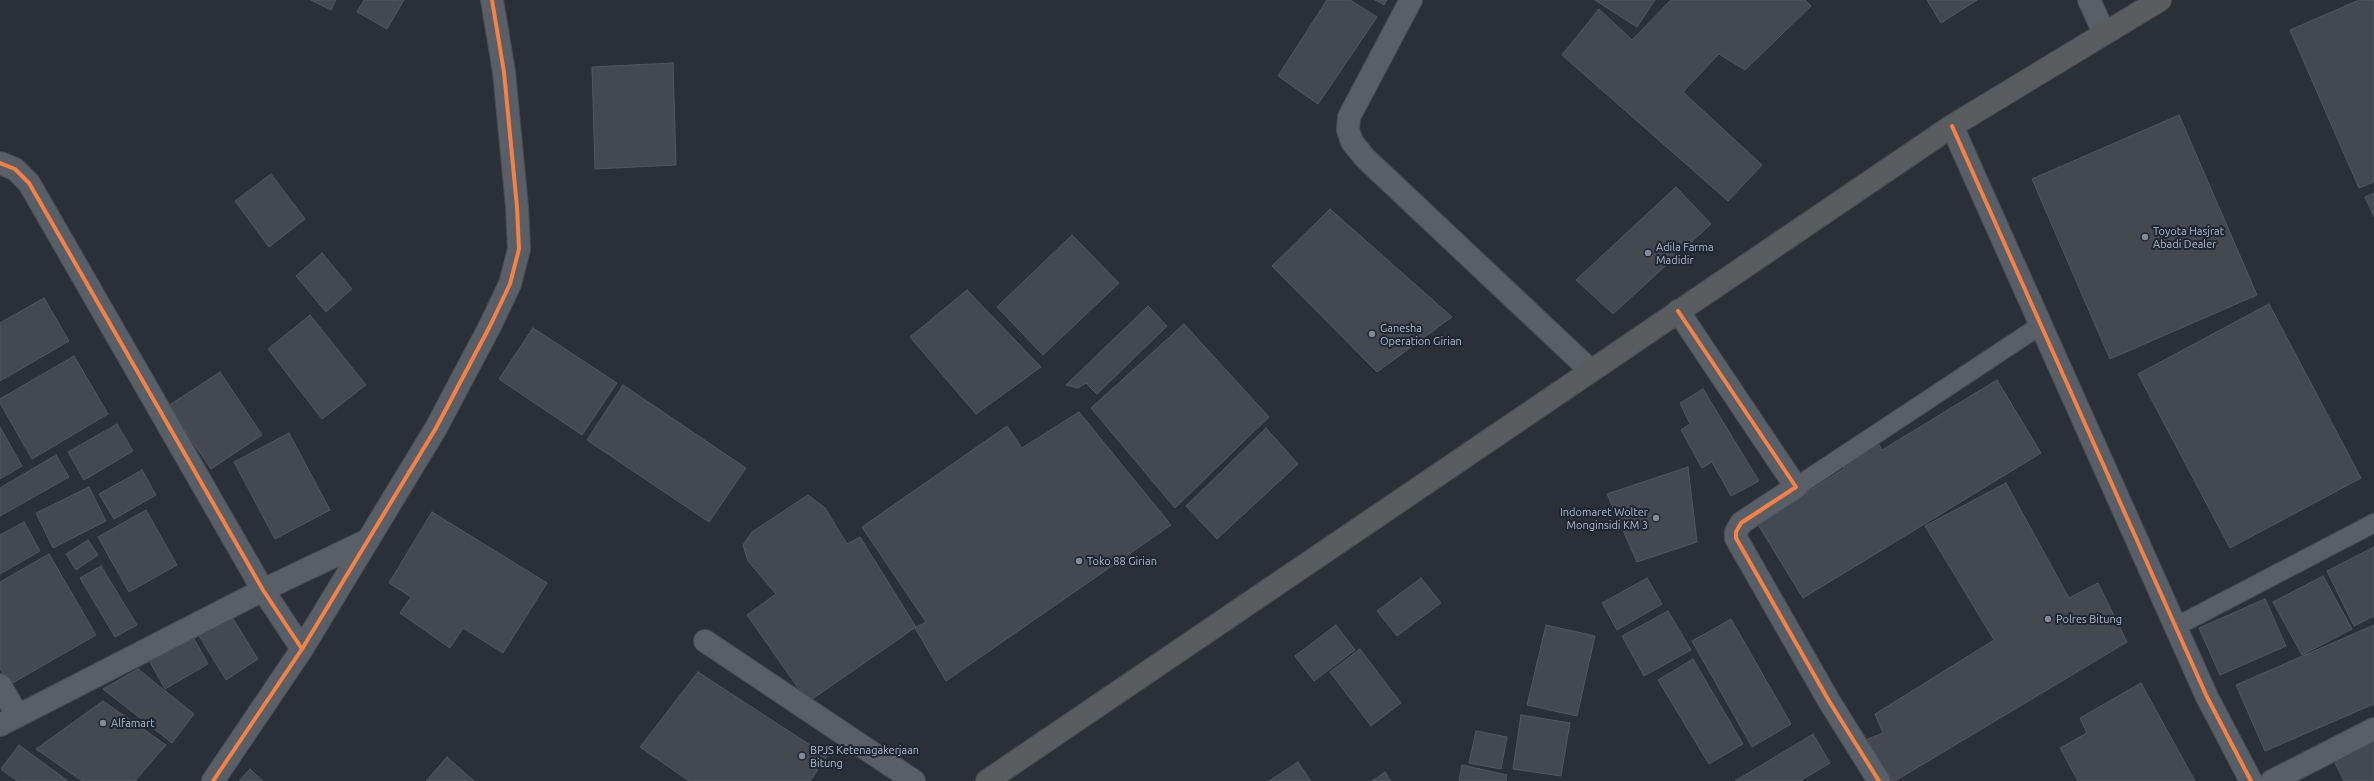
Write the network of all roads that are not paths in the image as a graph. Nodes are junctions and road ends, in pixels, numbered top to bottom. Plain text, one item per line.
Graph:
1 (492, 0) edge
2 (1411, 0) edge
3 (2089, 0) edge
4 (2160, 0) edge
5 (2104, 33) junction
6 (1952, 126) junction
7 (0, 163) edge
8 (1678, 311) junction
9 (2041, 325) junction
10 (1590, 370) junction
11 (1796, 487) junction
12 (2374, 523) edge
13 (368, 540) junction
14 (263, 590) junction
15 (2177, 626) junction
16 (705, 641) dead end
17 (302, 649) junction
18 (0, 685) edge
19 (9, 720) edge
20 (2374, 729) edge
21 (213, 781) edge
22 (914, 781) edge
23 (987, 781) edge
24 (1879, 781) edge
25 (2251, 781) edge
26 (2272, 781) edge

1 - 13 street
2 - 10 street
3 - 5 street
4 - 5 highway
5 - 6 highway
6 - 8 highway
6 - 9 street
7 - 14 street
8 - 10 highway
8 - 11 street
9 - 11 lane
9 - 15 street
10 - 23 highway
11 - 24 street
12 - 15 lane
13 - 14 street
13 - 17 street
14 - 17 street
14 - 19 street
15 - 25 street
16 - 22 street
17 - 21 street
18 - 19 street
20 - 26 street

